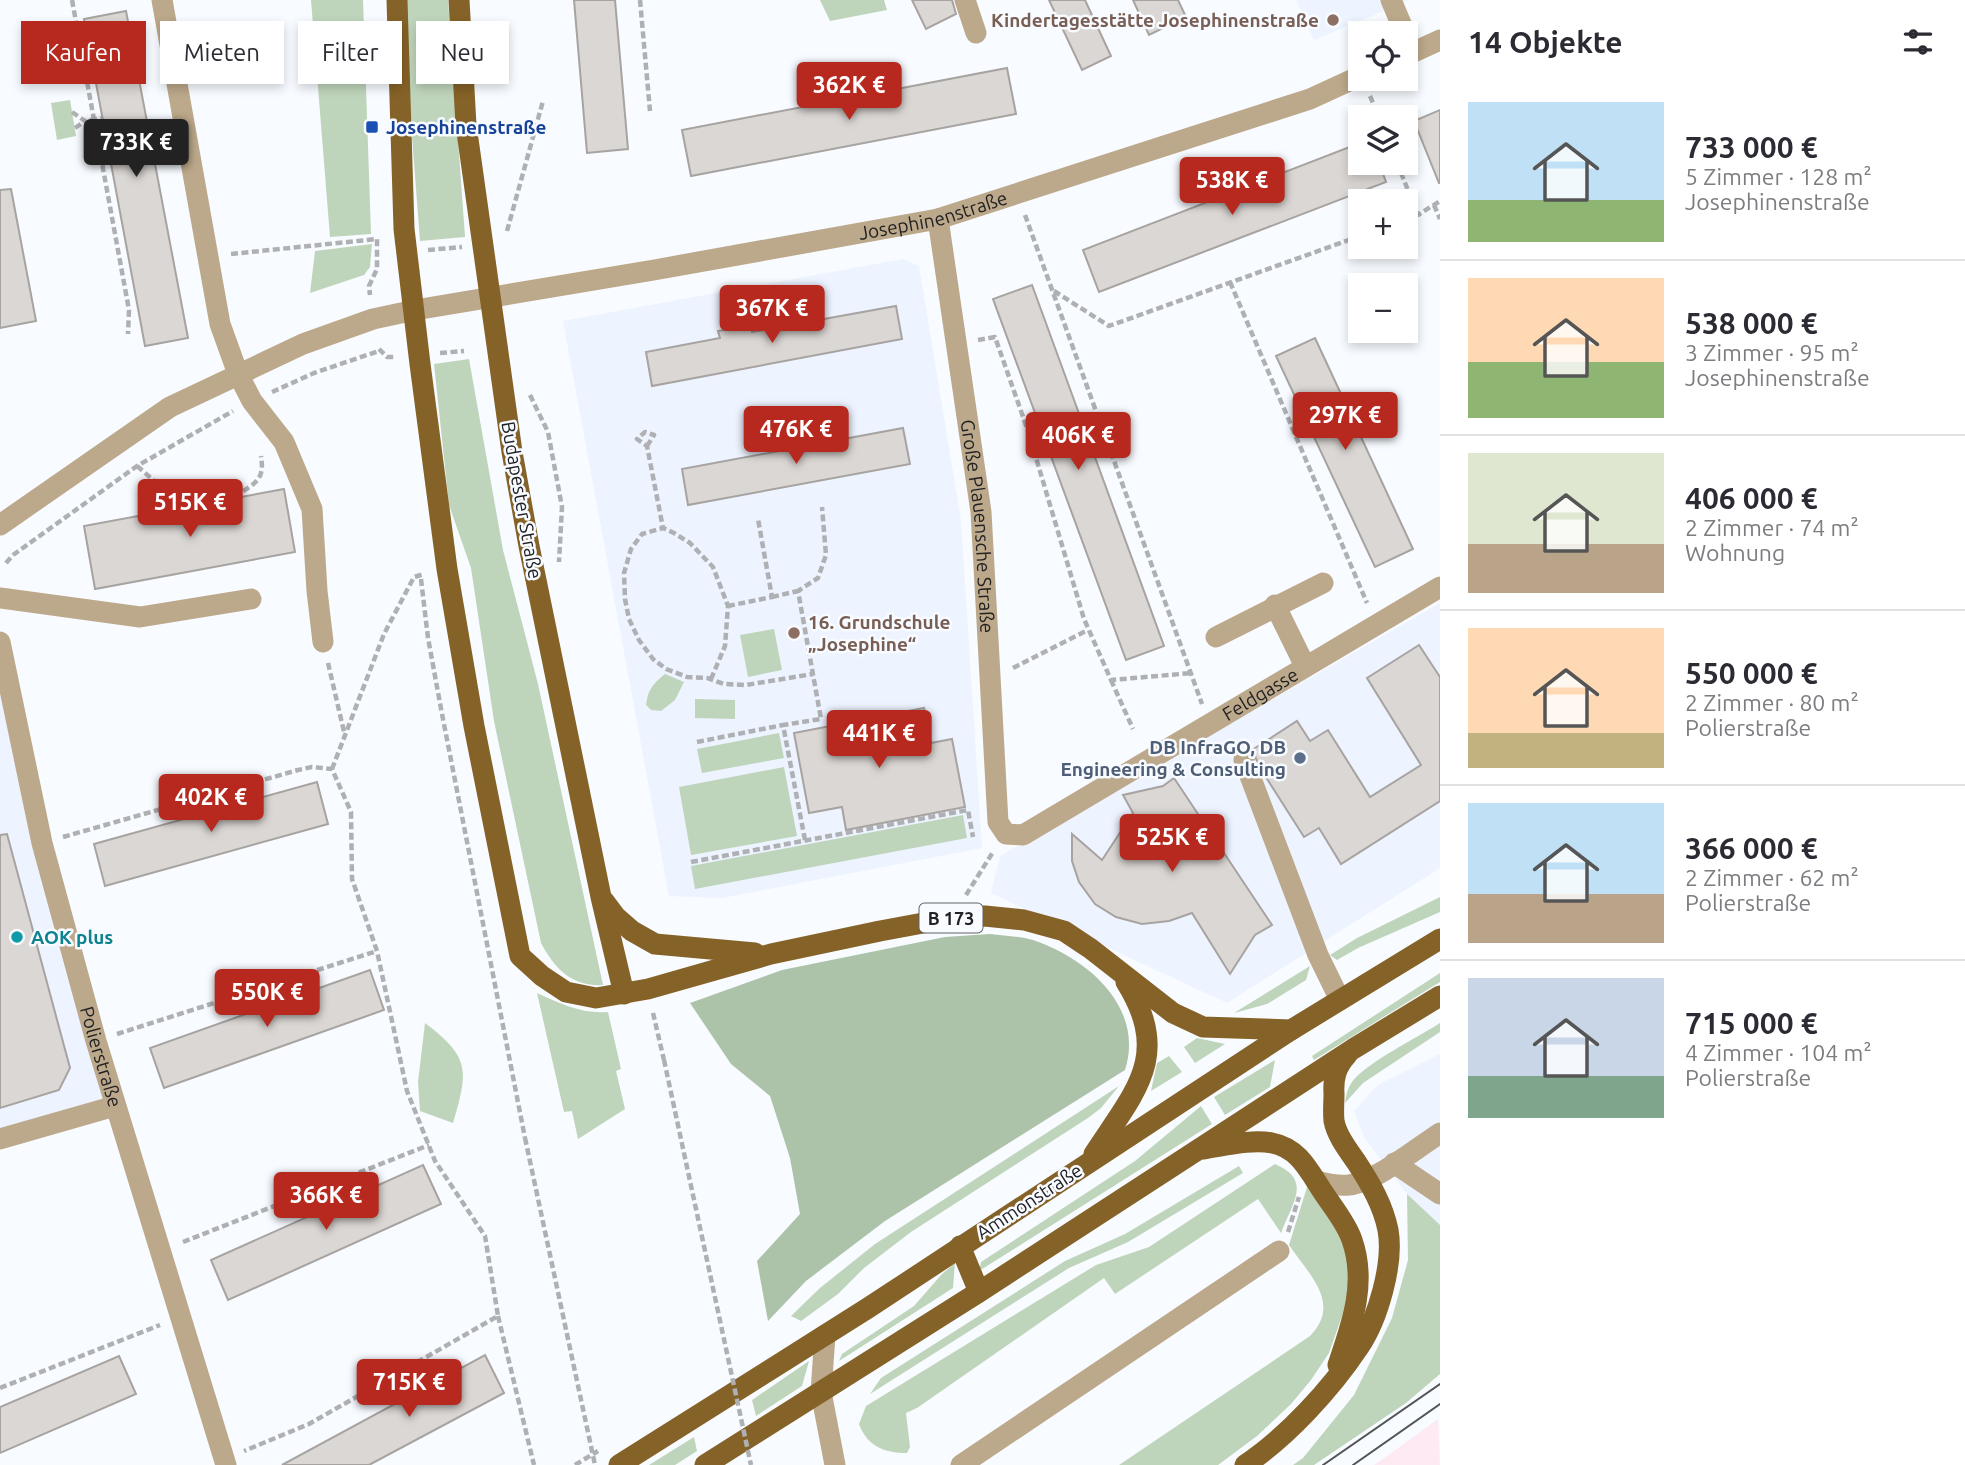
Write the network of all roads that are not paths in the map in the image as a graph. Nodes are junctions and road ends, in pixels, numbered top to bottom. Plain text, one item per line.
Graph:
1 (162, 0) edge
2 (397, 0) edge
3 (460, 0) edge
4 (965, 0) edge
5 (1391, 0) edge
6 (1399, 21) edge
7 (976, 33) dead end
8 (1440, 40) edge
9 (1418, 43) edge
10 (1348, 82) edge
11 (938, 219) junction
12 (489, 297) junction
13 (415, 310) junction
14 (238, 374) junction
15 (0, 526) edge
16 (1322, 583) dead end
17 (1440, 587) edge
18 (0, 598) edge
19 (251, 599) dead end
20 (1275, 605) junction
21 (1216, 637) dead end
22 (0, 642) edge
23 (323, 642) road end
24 (1305, 666) junction
25 (1244, 760) dead end
26 (1006, 834) joint
27 (601, 897) junction
28 (1440, 939) edge
29 (771, 954) junction
30 (1120, 971) junction
31 (624, 994) junction
32 (1440, 996) edge
33 (1340, 1000) junction
34 (1291, 1030) junction
35 (1353, 1048) junction
36 (115, 1106) junction
37 (1440, 1133) edge
38 (0, 1139) edge
39 (1194, 1151) junction
40 (1090, 1161) junction
41 (1394, 1163) junction
42 (1368, 1180) junction
43 (1309, 1185) junction
44 (1440, 1194) edge
45 (960, 1246) junction
46 (1279, 1251) road end
47 (979, 1292) junction
48 (825, 1335) junction
49 (1333, 1380) junction
50 (821, 1392) junction
51 (225, 1462) edge
52 (619, 1465) edge
53 (705, 1465) edge
54 (835, 1465) edge
55 (961, 1465) edge
56 (1245, 1465) edge

1 - 14 street
2 - 13 main road
3 - 12 main road, Budapester Straße
4 - 7 street
5 - 6 street
8 - 9 street
10 - 11 street, Josephinenstraße
11 - 12 street, Josephinenstraße
11 - 26 street, Große Plauensche Straße
12 - 13 street, Josephinenstraße
12 - 27 main road, Budapester Straße
13 - 14 street, Josephinenstraße
13 - 31 main road
14 - 15 street, Josephinenstraße
14 - 23 street
16 - 20 street
17 - 24 street, Feldgasse
18 - 19 street
20 - 21 street
20 - 24 street
22 - 36 street, Polierstraße
24 - 26 street, Feldgasse
25 - 33 street
27 - 29 main road
27 - 31 main road, Budapester Straße
28 - 33 main road, Ammonstraße
29 - 30 main road, B 173
29 - 31 main road, B 173
30 - 34 main road
30 - 40 main road, B 173
32 - 35 main road
33 - 34 main road, Ammonstraße
34 - 40 main road, Ammonstraße
35 - 39 main road
35 - 42 main road
36 - 38 street
36 - 51 street, Polierstraße
37 - 41 street
39 - 43 main road
39 - 47 main road
40 - 45 main road, Ammonstraße / B 173
41 - 42 street
41 - 44 street
42 - 43 street
42 - 49 main road
43 - 49 main road
45 - 47 main road
45 - 48 main road, Ammonstraße / B 173
46 - 55 street
47 - 50 main road
48 - 50 street
48 - 52 main road, Ammonstraße / B 173
49 - 56 main road
50 - 53 main road
50 - 54 street

